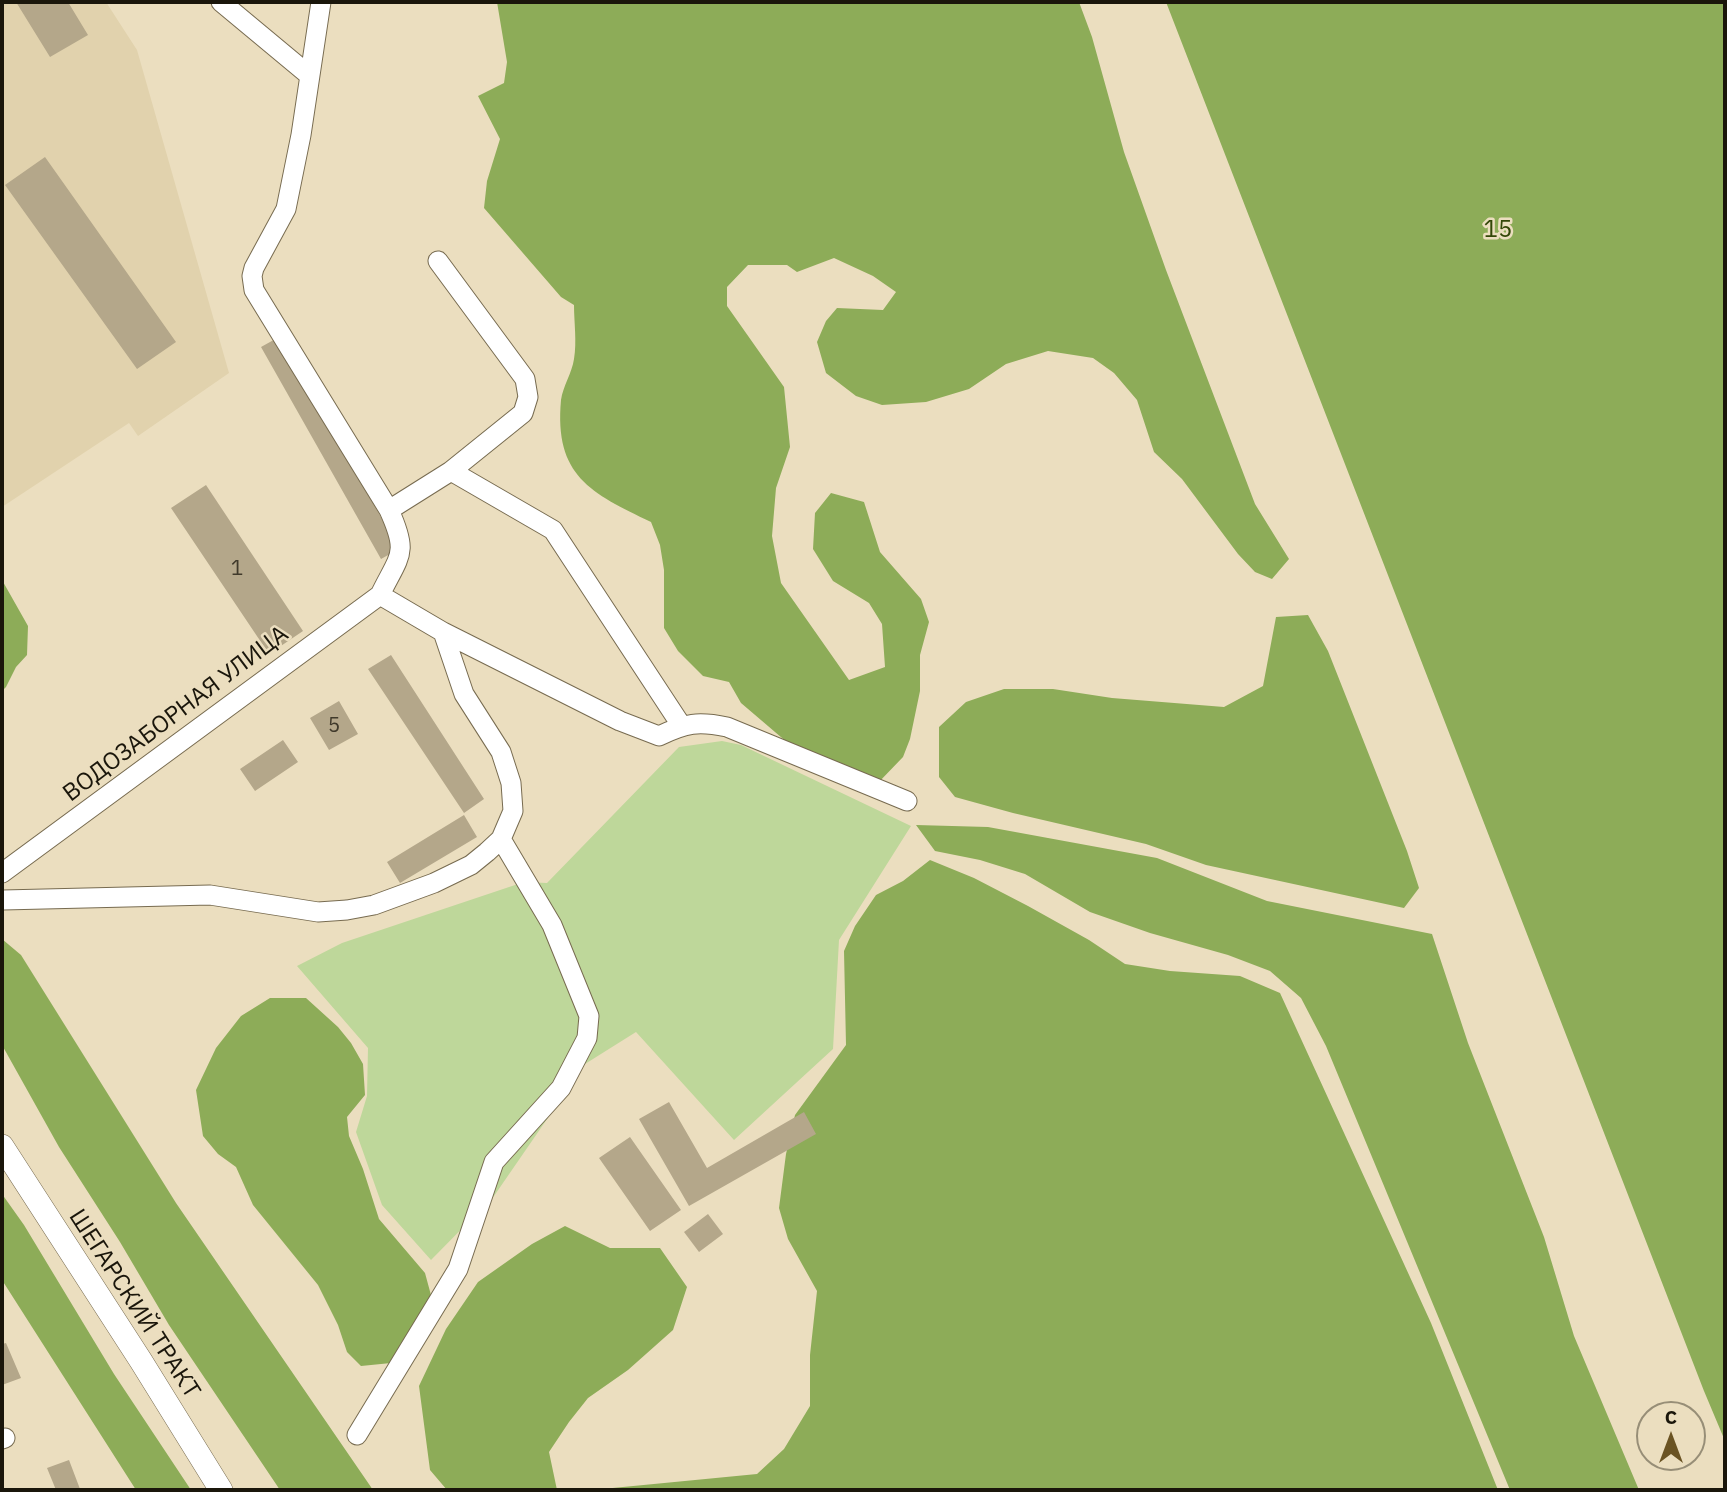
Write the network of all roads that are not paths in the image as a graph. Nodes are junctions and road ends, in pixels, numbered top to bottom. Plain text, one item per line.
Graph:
1 (221, 2) edge
2 (321, 2) edge
3 (310, 76) junction
4 (438, 261) dead end
5 (451, 471) junction
6 (389, 510) junction
7 (380, 595) junction
8 (443, 632) junction
9 (681, 725) junction
10 (907, 801) dead end
11 (501, 839) junction
12 (2, 873) edge
13 (3, 900) edge
14 (2, 1146) edge
15 (357, 1436) dead end
16 (221, 1490) edge

1 - 3 street
2 - 3 street
3 - 6 street
4 - 5 street
5 - 6 street
5 - 9 street
6 - 7 street
7 - 8 street
7 - 12 street, ВОДОЗАБОРНАЯ УЛИЦА
8 - 9 street
8 - 11 street
9 - 10 street
11 - 13 street
11 - 15 street
14 - 16 main road, ШЕГАРСКИЙ ТРАКТ

